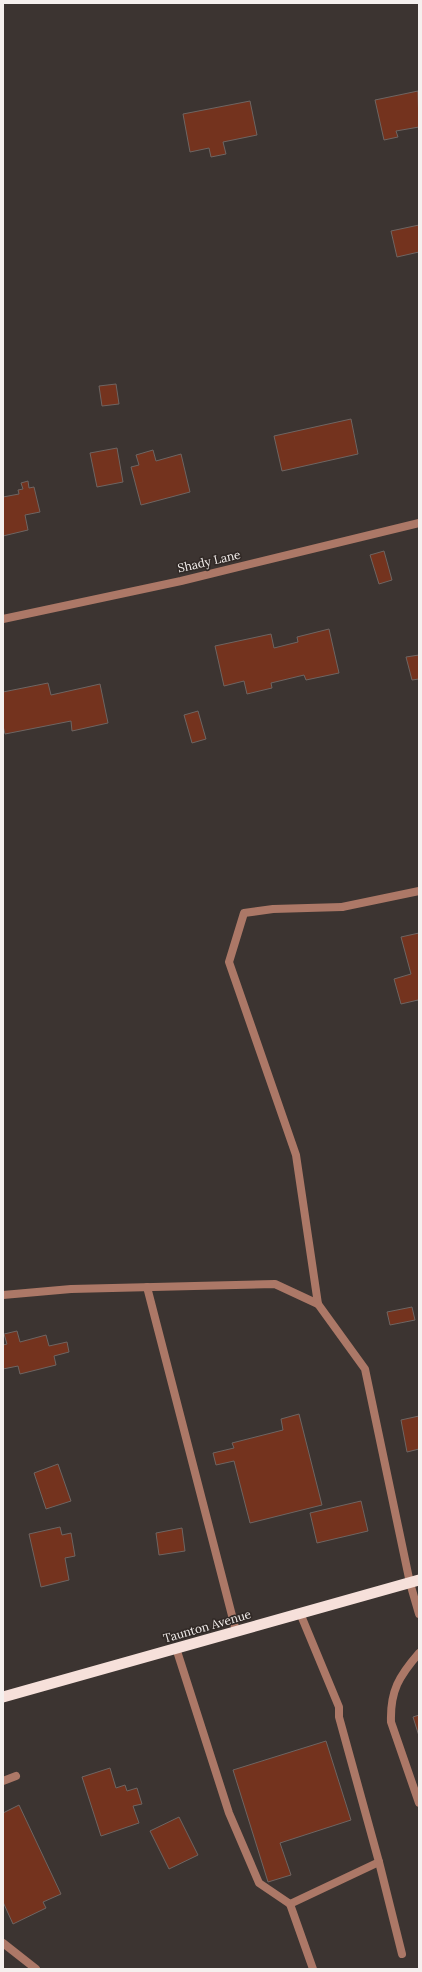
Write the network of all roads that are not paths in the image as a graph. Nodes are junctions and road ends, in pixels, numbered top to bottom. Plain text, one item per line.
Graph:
1 (419, 523) edge
2 (3, 619) edge
3 (419, 891) edge
4 (147, 1287) junction
5 (3, 1295) edge
6 (318, 1304) junction
7 (414, 1582) edge
8 (300, 1613) junction
9 (419, 1614) edge
10 (236, 1631) junction
11 (176, 1648) junction
12 (419, 1652) edge
13 (3, 1696) edge
14 (16, 1776) dead end
15 (3, 1781) edge
16 (419, 1803) edge
17 (379, 1862) junction
18 (290, 1904) junction
19 (3, 1943) edge
20 (402, 1954) dead end
21 (36, 1969) edge
22 (313, 1969) edge

1 - 2 street, Shady Lane
3 - 6 street
4 - 5 street
4 - 6 street
4 - 10 street
6 - 7 street
7 - 8 highway, Taunton Avenue
7 - 9 street
8 - 10 highway, Taunton Avenue
8 - 17 street
10 - 11 highway, Taunton Avenue
11 - 13 highway, Taunton Avenue
11 - 18 street
12 - 16 street
14 - 15 street
17 - 18 street
17 - 20 street
18 - 22 street
19 - 21 street

